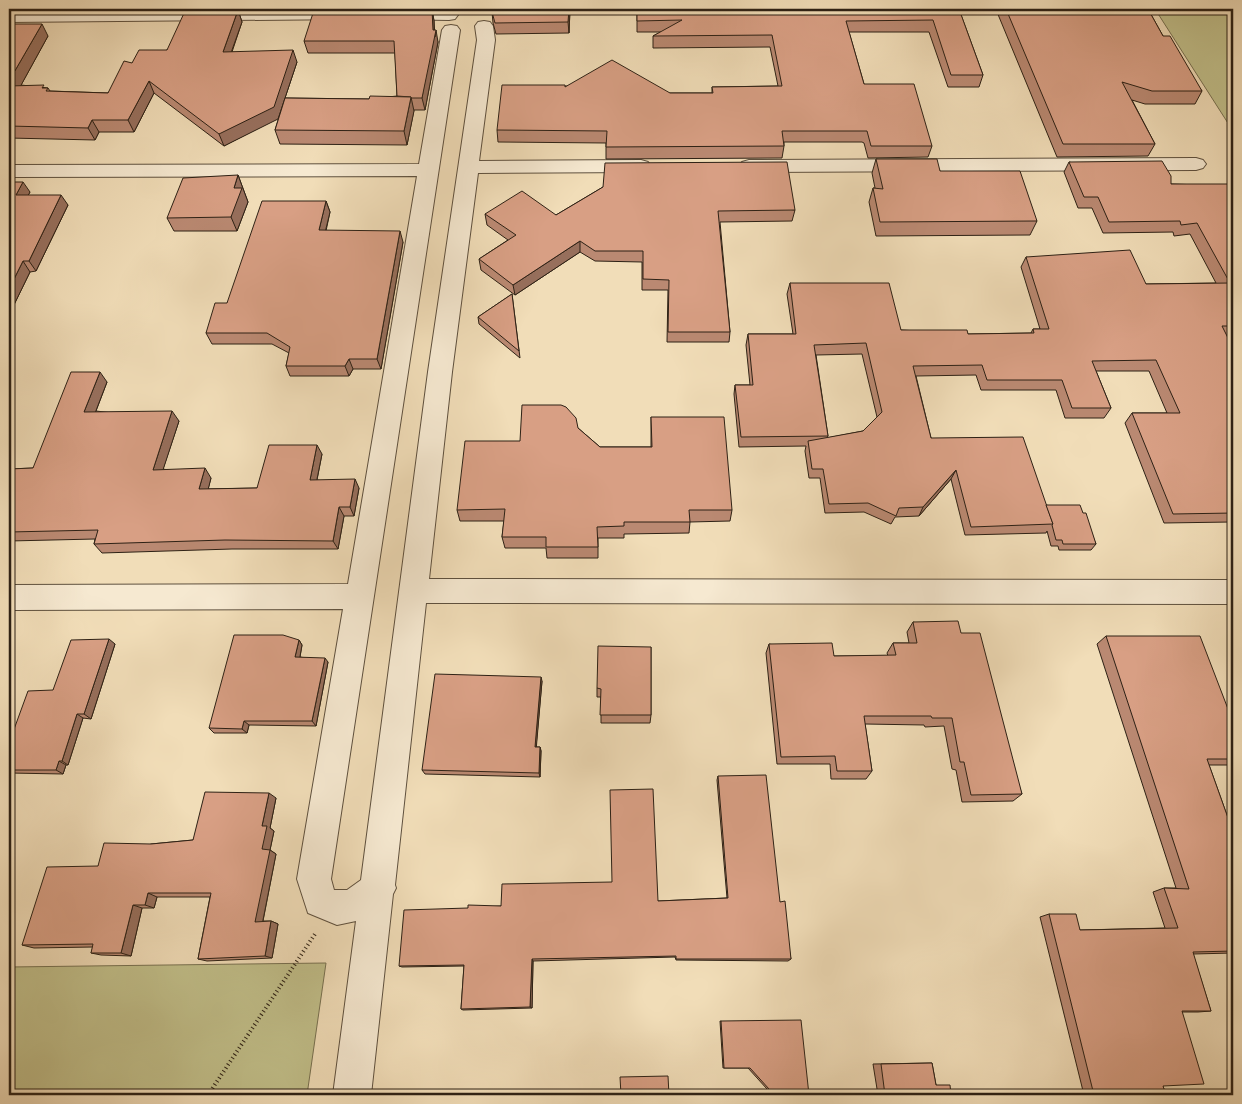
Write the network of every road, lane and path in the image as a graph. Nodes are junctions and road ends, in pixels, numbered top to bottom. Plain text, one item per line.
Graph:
1 (465, 16) edge
2 (9, 17) edge
3 (246, 23) junction
4 (9, 32) edge
5 (1196, 164) dead end
6 (657, 166) edge
7 (727, 166) edge
8 (468, 167) junction
9 (429, 170) junction
10 (9, 171) edge
11 (444, 340) junction
12 (402, 341) junction
13 (415, 591) junction
14 (1233, 592) edge
15 (360, 596) junction
16 (9, 597) edge
17 (379, 888) junction
18 (332, 909) junction
19 (208, 1095) edge
20 (352, 1095) edge

1 - 3 street
1 - 8 street
1 - 9 street
2 - 3 street
3 - 4 street
5 - 7 street
6 - 8 street
8 - 11 street
9 - 10 street
9 - 12 street
11 - 12 street
11 - 13 street
12 - 15 street
13 - 14 street
13 - 17 street
15 - 16 street
15 - 18 street
17 - 18 street
17 - 20 street
18 - 19 path

